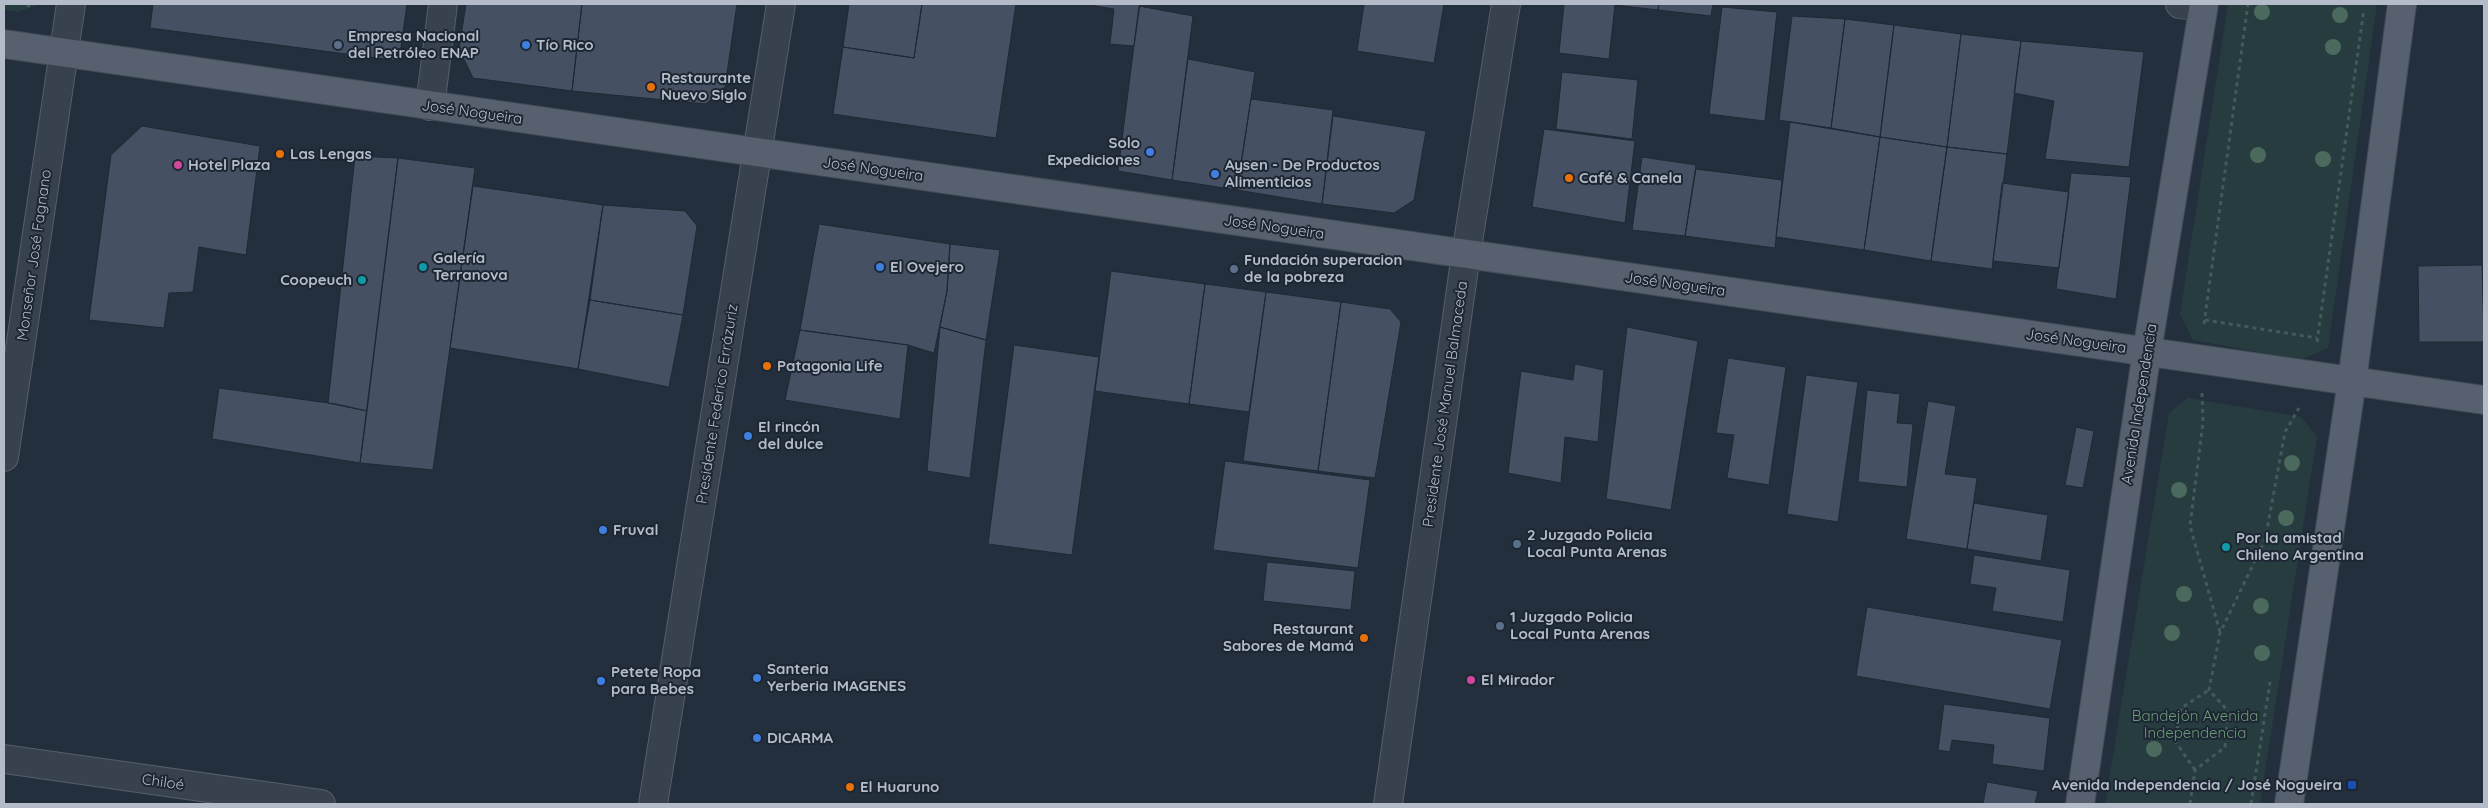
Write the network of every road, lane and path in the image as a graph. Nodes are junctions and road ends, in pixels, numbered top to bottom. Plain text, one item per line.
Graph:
1 (27, 4) edge
2 (71, 4) edge
3 (443, 4) edge
4 (781, 4) edge
5 (1506, 4) edge
6 (2248, 4) edge
7 (2365, 4) edge
8 (2402, 4) edge
9 (2196, 5) edge
10 (32, 10) dead end
11 (4, 44) edge
12 (64, 54) junction
13 (430, 106) junction
14 (757, 153) junction
15 (1466, 254) junction
16 (2205, 320) junction
17 (2317, 338) junction
18 (2147, 352) junction
19 (2202, 360) junction
20 (2318, 376) junction
21 (2352, 381) junction
22 (2484, 400) edge
23 (4, 457) edge
24 (2220, 633) junction
25 (2209, 690) junction
26 (4, 759) edge
27 (2195, 770) junction
28 (321, 804) edge
29 (653, 804) edge
30 (1388, 804) edge
31 (2080, 804) edge
32 (2190, 804) edge
33 (2289, 804) edge

1 - 10 path
2 - 12 street, Monseñor José Fagnano
3 - 13 street
4 - 14 street, Presidente Federico Errázuriz
5 - 15 street, Presidente José Manuel Balmaceda
6 - 16 path
7 - 17 path
8 - 21 main road
9 - 18 main road, Avenida Independencia
11 - 12 main road, José Nogueira
12 - 13 main road, José Nogueira
12 - 23 street, Monseñor José Fagnano
13 - 14 main road, José Nogueira
14 - 15 main road, José Nogueira
14 - 29 street, Presidente Federico Errázuriz
15 - 18 main road, José Nogueira
15 - 30 street, Presidente José Manuel Balmaceda
16 - 17 path
16 - 19 path
17 - 20 path
18 - 19 main road, José Nogueira
18 - 31 main road, Avenida Independencia
19 - 20 main road, José Nogueira
19 - 24 path
20 - 21 main road, José Nogueira
20 - 24 path
21 - 22 main road, José Nogueira
21 - 33 main road
24 - 25 path
25 - 27 path
25 - 27 path
26 - 28 street, Chiloé
27 - 32 path

